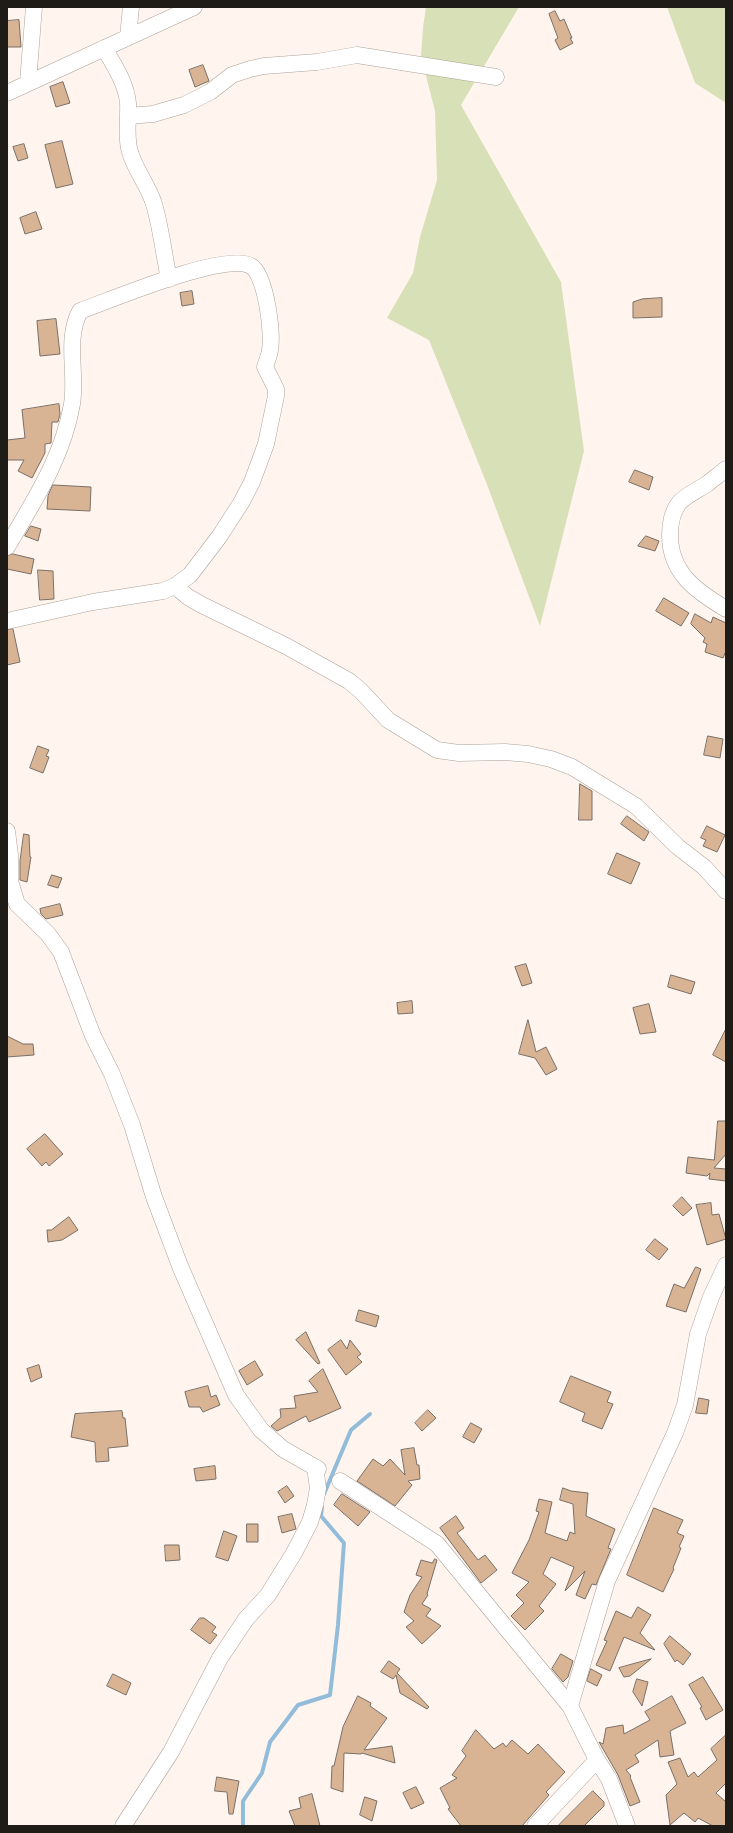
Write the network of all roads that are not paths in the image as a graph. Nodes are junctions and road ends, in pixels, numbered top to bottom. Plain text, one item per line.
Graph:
1 (34, 7) edge
2 (131, 7) edge
3 (194, 7) edge
4 (128, 37) junction
5 (104, 48) junction
6 (496, 78) dead end
7 (28, 82) junction
8 (7, 93) edge
9 (128, 116) junction
10 (169, 279) junction
11 (726, 469) edge
12 (7, 547) edge
13 (175, 586) junction
14 (726, 609) edge
15 (7, 621) edge
16 (7, 831) edge
17 (726, 890) edge
18 (726, 1266) edge
19 (340, 1481) dead end
20 (570, 1706) junction
21 (597, 1760) junction
22 (123, 1826) edge
23 (535, 1826) edge
24 (627, 1826) edge

1 - 7 street
2 - 4 street
3 - 4 street
4 - 5 street
5 - 7 street
5 - 9 street
6 - 9 street
7 - 8 street
9 - 10 street
10 - 12 street
10 - 13 street
11 - 14 street
13 - 15 street
13 - 17 street
16 - 22 street
18 - 20 street
19 - 20 street
20 - 21 street
21 - 23 street
21 - 24 street

